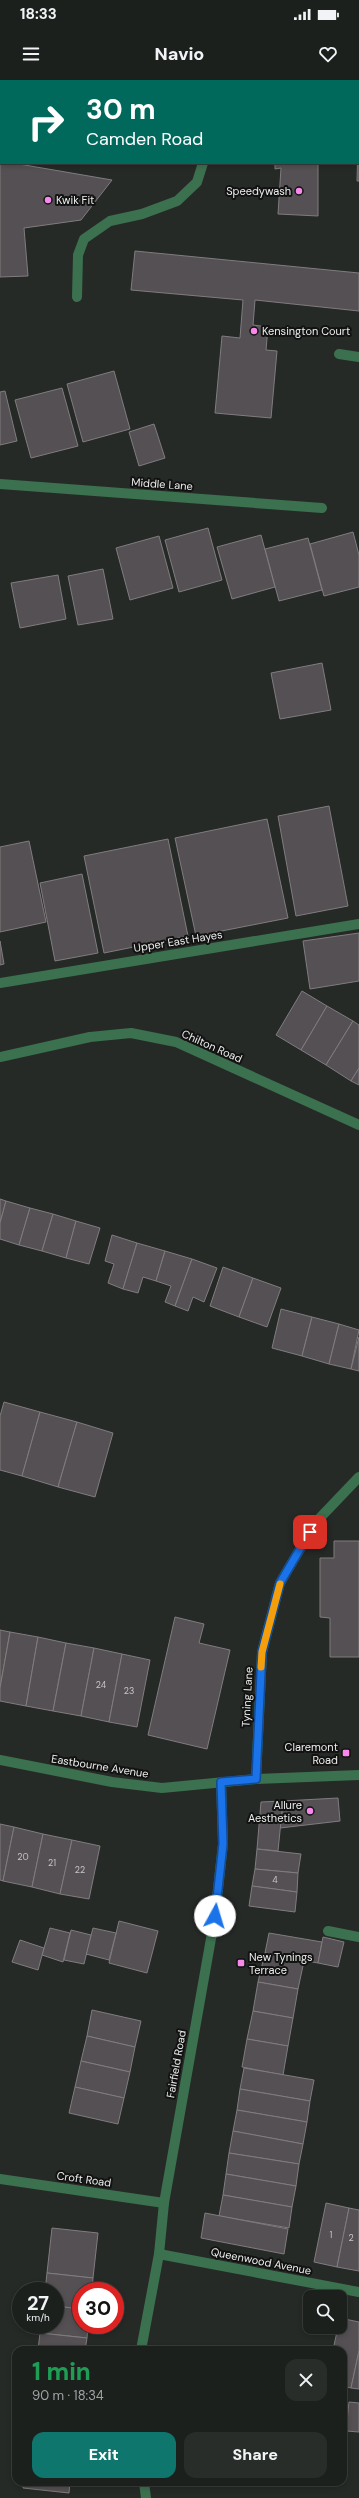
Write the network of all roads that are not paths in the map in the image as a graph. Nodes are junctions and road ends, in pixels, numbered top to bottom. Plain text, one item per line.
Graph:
1 (203, 164) edge
2 (77, 297) dead end
3 (339, 354) dead end
4 (359, 357) edge
5 (0, 484) edge
6 (322, 508) dead end
7 (359, 924) edge
8 (0, 983) edge
9 (0, 1057) edge
10 (359, 1126) edge
11 (359, 1477) edge
12 (0, 1760) edge
13 (359, 1775) edge
14 (256, 1779) junction
15 (221, 1782) junction
16 (328, 1930) dead end
17 (359, 1937) edge
18 (0, 2179) edge
19 (164, 2203) junction
20 (159, 2254) junction
21 (359, 2292) edge
22 (143, 2346) edge
23 (144, 2486) edge
24 (146, 2498) edge

1 - 2 street
3 - 4 street
5 - 6 street, Middle Lane
7 - 8 street, Upper East Hayes
9 - 10 street, Chilton Road
11 - 14 street, Tyning Lane
12 - 15 street, Eastbourne Avenue
13 - 14 street, Eastbourne Avenue
14 - 15 street, Eastbourne Avenue
15 - 19 street, Fairfield Road
16 - 17 street
18 - 19 street, Croft Road
19 - 20 street, Fairfield Road
20 - 21 street, Queenwood Avenue
20 - 22 street, Fairfield Road
23 - 24 street

